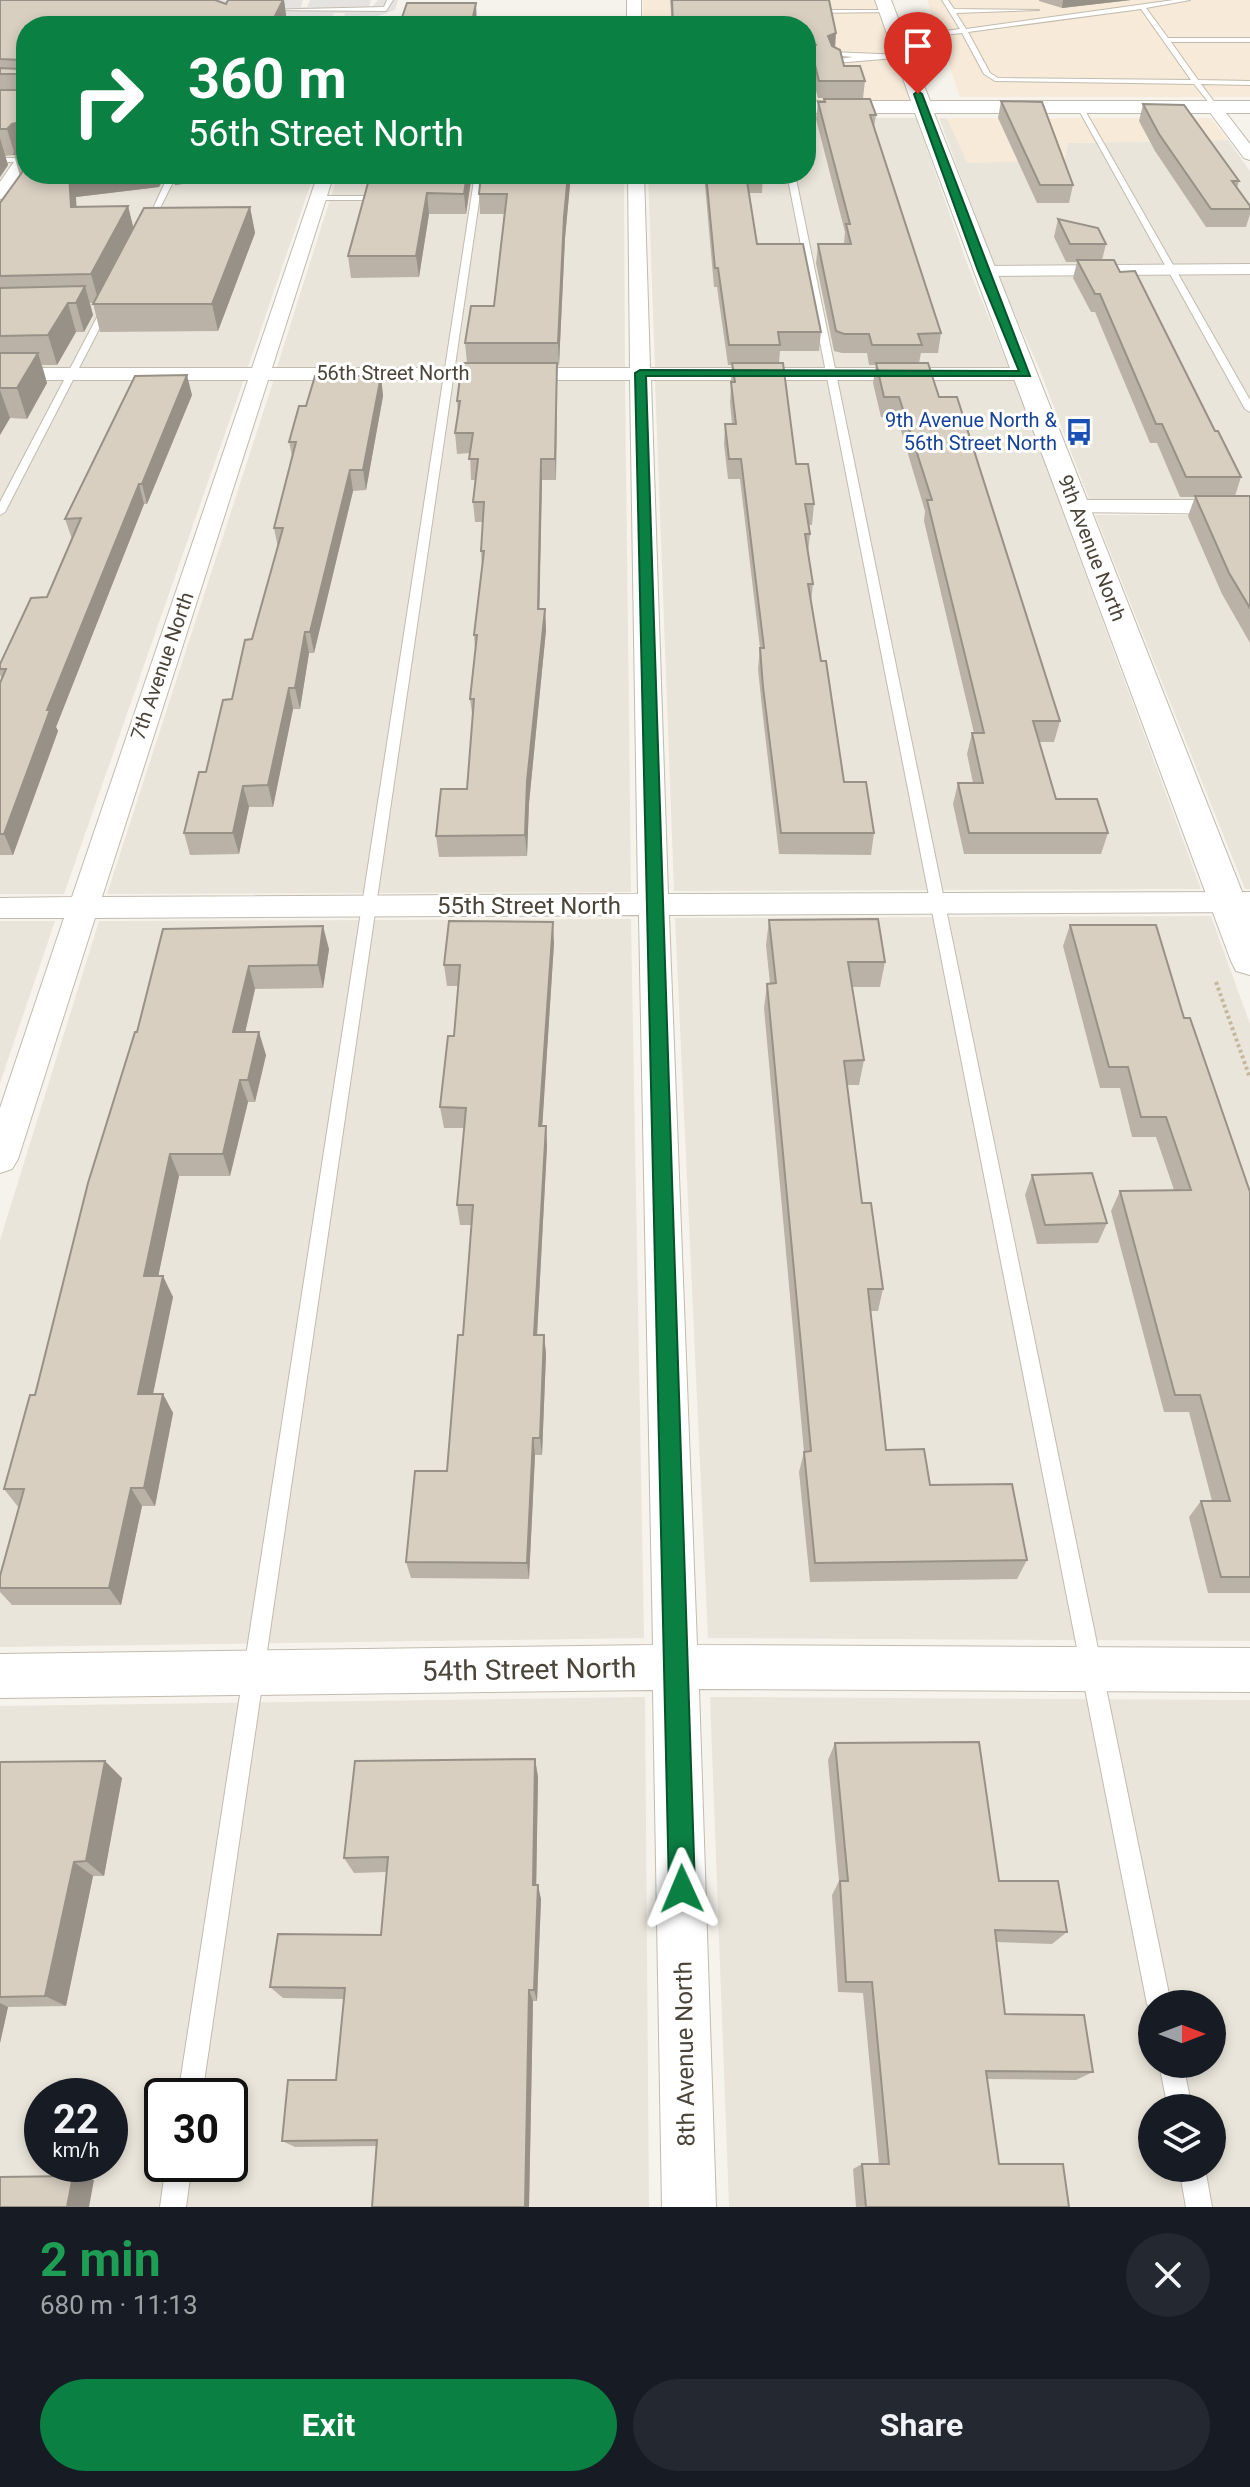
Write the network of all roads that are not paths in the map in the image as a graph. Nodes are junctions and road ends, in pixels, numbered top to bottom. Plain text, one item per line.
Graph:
1 (390, 0) edge
2 (1187, 0) edge
3 (945, 1) edge
4 (961, 1) edge
5 (1022, 1) edge
6 (885, 6) edge
7 (1142, 6) junction
8 (254, 10) edge
9 (1036, 10) junction
10 (951, 11) junction
11 (803, 12) edge
12 (1062, 16) junction
13 (965, 31) junction
14 (897, 38) junction
15 (1167, 40) junction
16 (1250, 40) edge
17 (834, 57) edge
18 (904, 57) junction
19 (1198, 83) junction
20 (1250, 83) edge
21 (816, 107) edge
22 (923, 107) junction
23 (1079, 107) junction
24 (1214, 107) junction
25 (1250, 107) edge
26 (1250, 155) edge
27 (16, 171) edge
28 (168, 184) edge
29 (478, 184) edge
30 (636, 184) edge
31 (793, 184) edge
32 (322, 186) edge
33 (0, 194) edge
34 (392, 198) edge
35 (139, 241) edge
36 (1250, 269) edge
37 (1169, 270) junction
38 (983, 271) junction
39 (112, 295) edge
40 (90, 309) dead end
41 (105, 309) junction
42 (76, 366) junction
43 (261, 373) junction
44 (450, 373) junction
45 (640, 373) junction
46 (831, 373) junction
47 (0, 374) edge
48 (1026, 374) junction
49 (1250, 409) edge
50 (1076, 507) junction
51 (1250, 507) edge
52 (0, 512) edge
53 (1239, 902) edge
54 (937, 904) junction
55 (653, 905) junction
56 (371, 906) junction
57 (82, 907) junction
58 (0, 908) edge
59 (1250, 961) edge
60 (0, 1159) edge
61 (677, 1667) junction
62 (1091, 1669) junction
63 (1250, 1670) edge
64 (255, 1673) junction
65 (0, 1676) edge
66 (1156, 1990) edge
67 (193, 2078) edge
68 (176, 2182) edge
69 (1195, 2182) edge
70 (173, 2207) edge
71 (689, 2207) edge
72 (1199, 2207) edge

1 - 8 lane
2 - 7 lane
3 - 4 lane
3 - 10 lane
5 - 9 lane
6 - 11 lane
6 - 14 street, 9th Avenue North
7 - 12 lane
7 - 15 lane
9 - 10 lane
9 - 12 lane
10 - 13 lane
12 - 13 lane
13 - 14 lane
13 - 19 lane
14 - 18 street, 9th Avenue North
15 - 16 lane
15 - 19 lane
17 - 18 lane
18 - 22 street, 9th Avenue North
19 - 20 lane
19 - 24 lane
21 - 22 street
22 - 23 street
22 - 38 street, 9th Avenue North
23 - 24 street
23 - 37 lane
24 - 25 street
24 - 26 street
27 - 33 street
28 - 35 lane
29 - 44 lane
30 - 45 street, 8th Avenue North
31 - 46 lane
32 - 34 lane
32 - 43 street, 7th Avenue North
36 - 37 street
37 - 38 street
37 - 49 lane
38 - 48 street, 9th Avenue North
39 - 41 lane
40 - 41 lane
41 - 42 lane
42 - 43 street, 56th Street North
42 - 47 street, 56th Street North
42 - 52 lane
43 - 44 street, 56th Street North
43 - 57 street, 7th Avenue North
44 - 45 street, 56th Street North
44 - 56 lane
45 - 46 street, 56th Street North
45 - 55 street, 8th Avenue North
46 - 48 street, 56th Street North
46 - 54 lane
48 - 50 street, 9th Avenue North
50 - 51 street
50 - 53 street, 9th Avenue North
53 - 54 street, 55th Street North
53 - 59 street, 9th Avenue North
54 - 55 street, 55th Street North
54 - 62 lane
55 - 56 street, 55th Street North
55 - 61 street, 8th Avenue North
56 - 57 street, 55th Street North
56 - 64 lane
57 - 58 street, 55th Street North
57 - 60 street, 7th Avenue North
61 - 62 street, 54th Street North
61 - 64 street, 54th Street North
61 - 71 street, 8th Avenue North
62 - 63 street, 54th Street North
62 - 66 lane
64 - 65 street, 54th Street North
64 - 67 lane
68 - 70 lane
69 - 72 lane

